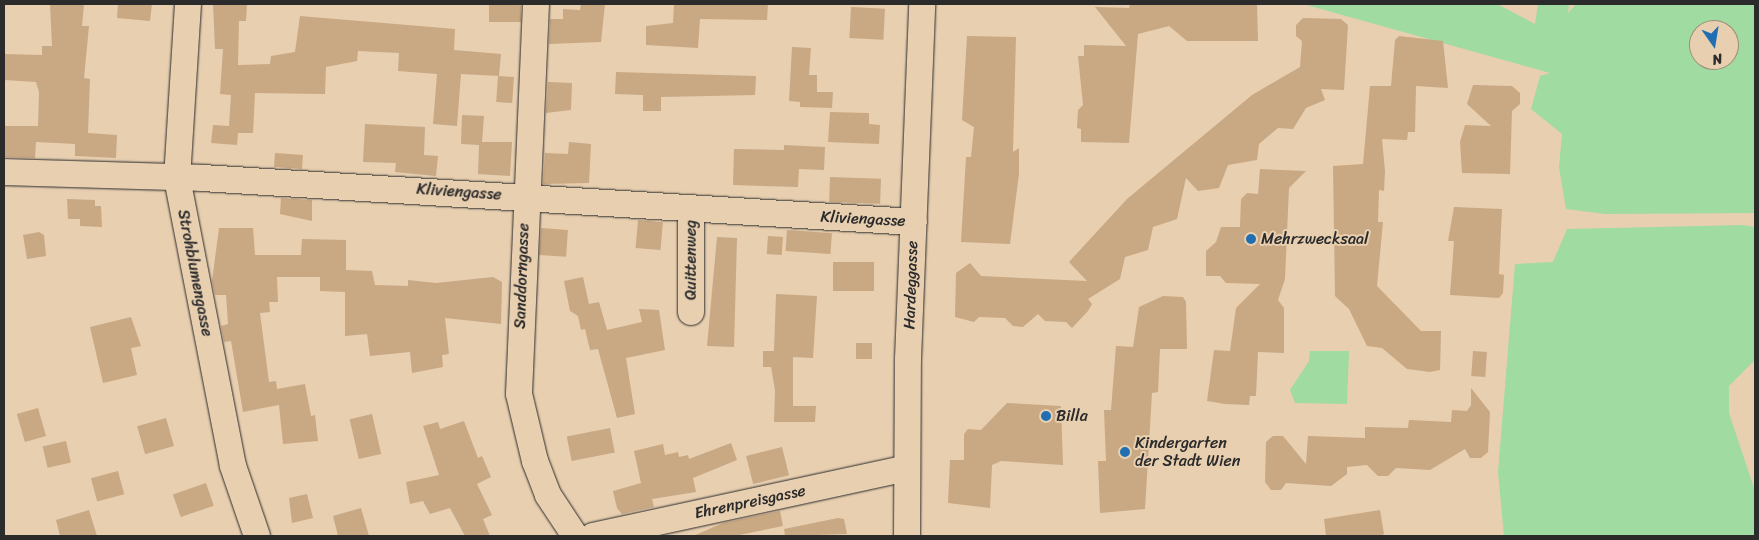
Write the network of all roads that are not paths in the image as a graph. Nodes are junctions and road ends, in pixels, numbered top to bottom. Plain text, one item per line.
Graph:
1 (188, 4) edge
2 (536, 4) edge
3 (922, 4) edge
4 (4, 172) edge
5 (177, 178) junction
6 (525, 197) junction
7 (691, 208) junction
8 (914, 222) junction
9 (691, 312) dead end
10 (907, 468) junction
11 (257, 536) edge
12 (575, 536) edge
13 (593, 536) edge
14 (907, 536) edge

1 - 5 street, Strohblumengasse
2 - 6 street, Sanddorngasse
3 - 8 street, Hardeggasse
4 - 5 street, Kliviengasse
5 - 6 street, Kliviengasse
5 - 11 street, Strohblumengasse
6 - 7 street, Kliviengasse
6 - 12 street, Sanddorngasse
7 - 8 street, Kliviengasse
7 - 9 street, Quittenweg
8 - 10 street, Hardeggasse
10 - 13 street, Ehrenpreisgasse
10 - 14 street, Hardeggasse

